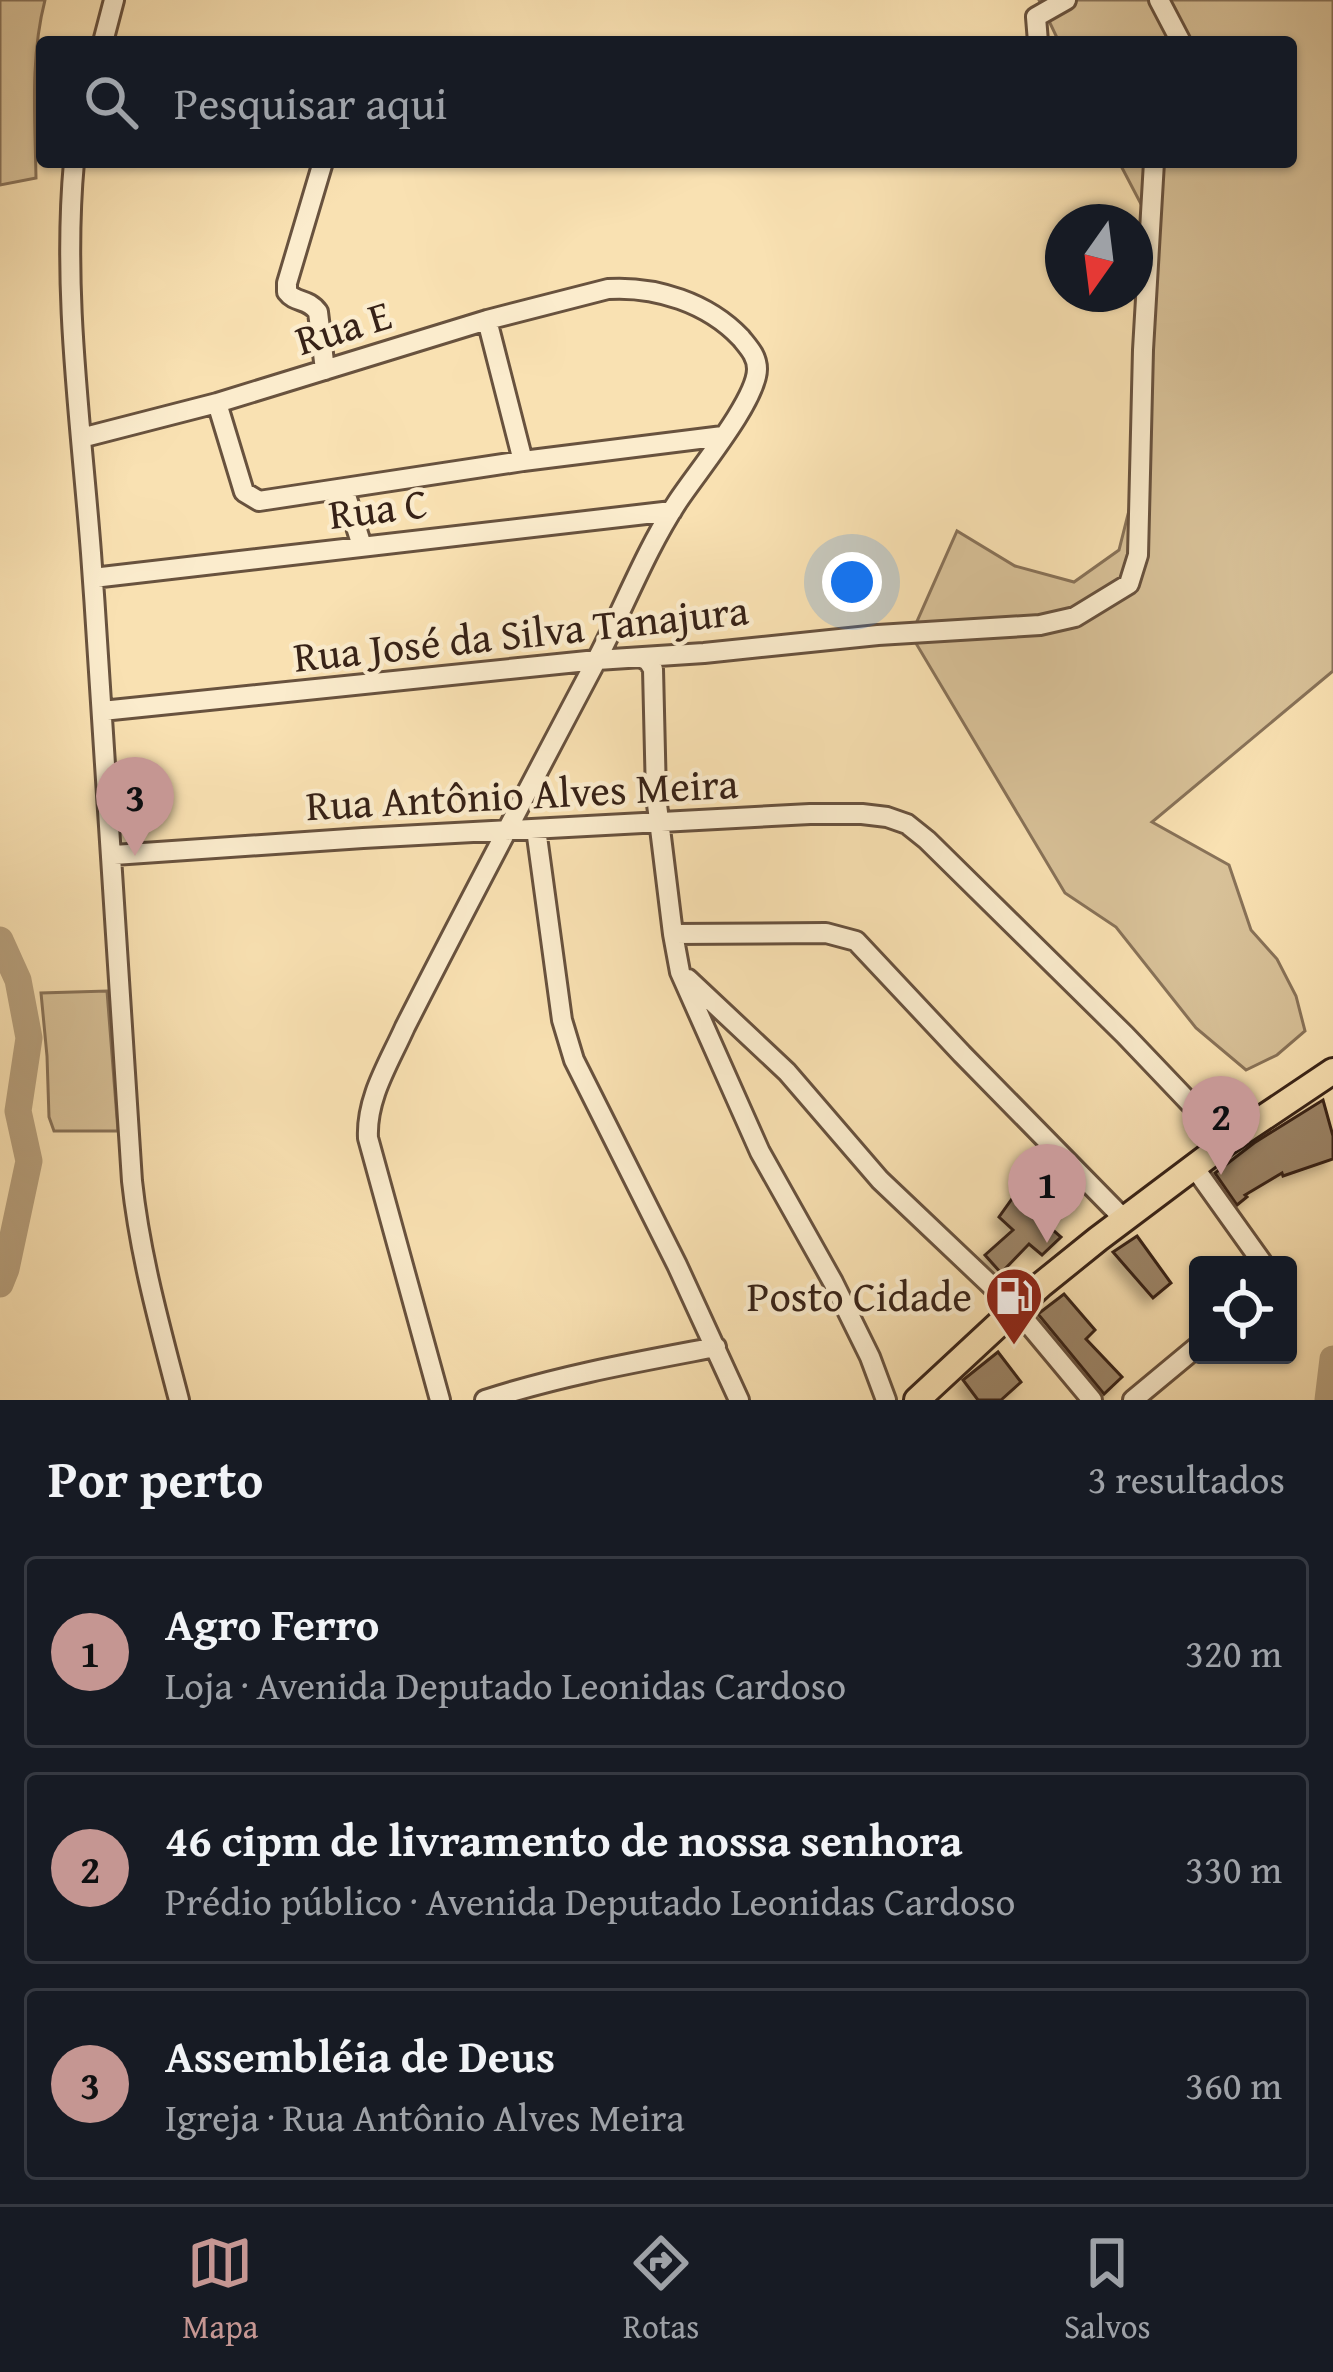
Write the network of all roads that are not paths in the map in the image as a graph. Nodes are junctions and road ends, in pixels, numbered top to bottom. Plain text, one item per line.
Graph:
1 (114, 0) edge
2 (1066, 0) edge
3 (1159, 0) edge
4 (105, 36) edge
5 (1038, 36) edge
6 (1178, 36) edge
7 (74, 168) edge
8 (321, 168) edge
9 (1154, 168) edge
10 (487, 320) junction
11 (325, 370) junction
12 (217, 403) junction
13 (723, 436) junction
14 (81, 438) junction
15 (523, 461) junction
16 (344, 490) junction
17 (672, 511) junction
18 (362, 546) junction
19 (93, 578) junction
20 (642, 658) junction
21 (597, 660) junction
22 (102, 711) junction
23 (658, 821) junction
24 (536, 829) junction
25 (506, 830) junction
26 (114, 855) junction
27 (673, 934) junction
28 (680, 972) junction
29 (1333, 1071) edge
30 (1227, 1142) junction
31 (1194, 1167) junction
32 (1124, 1219) junction
33 (1258, 1256) edge
34 (1016, 1309) junction
35 (716, 1347) junction
36 (1189, 1353) edge
37 (179, 1400) edge
38 (440, 1400) edge
39 (485, 1400) edge
40 (739, 1400) edge
41 (886, 1400) edge
42 (917, 1400) edge
43 (1092, 1400) edge
44 (1133, 1400) edge

1 - 4 street
2 - 5 street
3 - 6 street
7 - 14 street
8 - 11 street
9 - 20 street, Rua José da Silva Tanajura
10 - 11 street, Rua E
10 - 13 street, Rua E
10 - 15 street
11 - 12 street, Rua E
12 - 14 street, Rua E
12 - 16 street
13 - 15 street
13 - 17 street
14 - 19 street
15 - 16 street
16 - 18 street
17 - 18 street, Rua C
17 - 21 street
18 - 19 street, Rua C
19 - 22 street
20 - 21 street, Rua José da Silva Tanajura
20 - 23 street
21 - 22 street, Rua José da Silva Tanajura
21 - 25 street
22 - 26 street
23 - 24 street, Rua Antônio Alves Meira
23 - 27 street
23 - 30 street, Rua Antônio Alves Meira
24 - 25 street, Rua Antônio Alves Meira
24 - 35 street
25 - 26 street, Rua Antônio Alves Meira
25 - 38 street
26 - 37 street
27 - 28 street
27 - 32 street
28 - 34 street
28 - 41 street
29 - 30 main road
30 - 31 main road
31 - 32 main road
31 - 33 street
32 - 34 main road
34 - 42 main road
34 - 43 street
35 - 39 street
35 - 40 street
36 - 44 street

